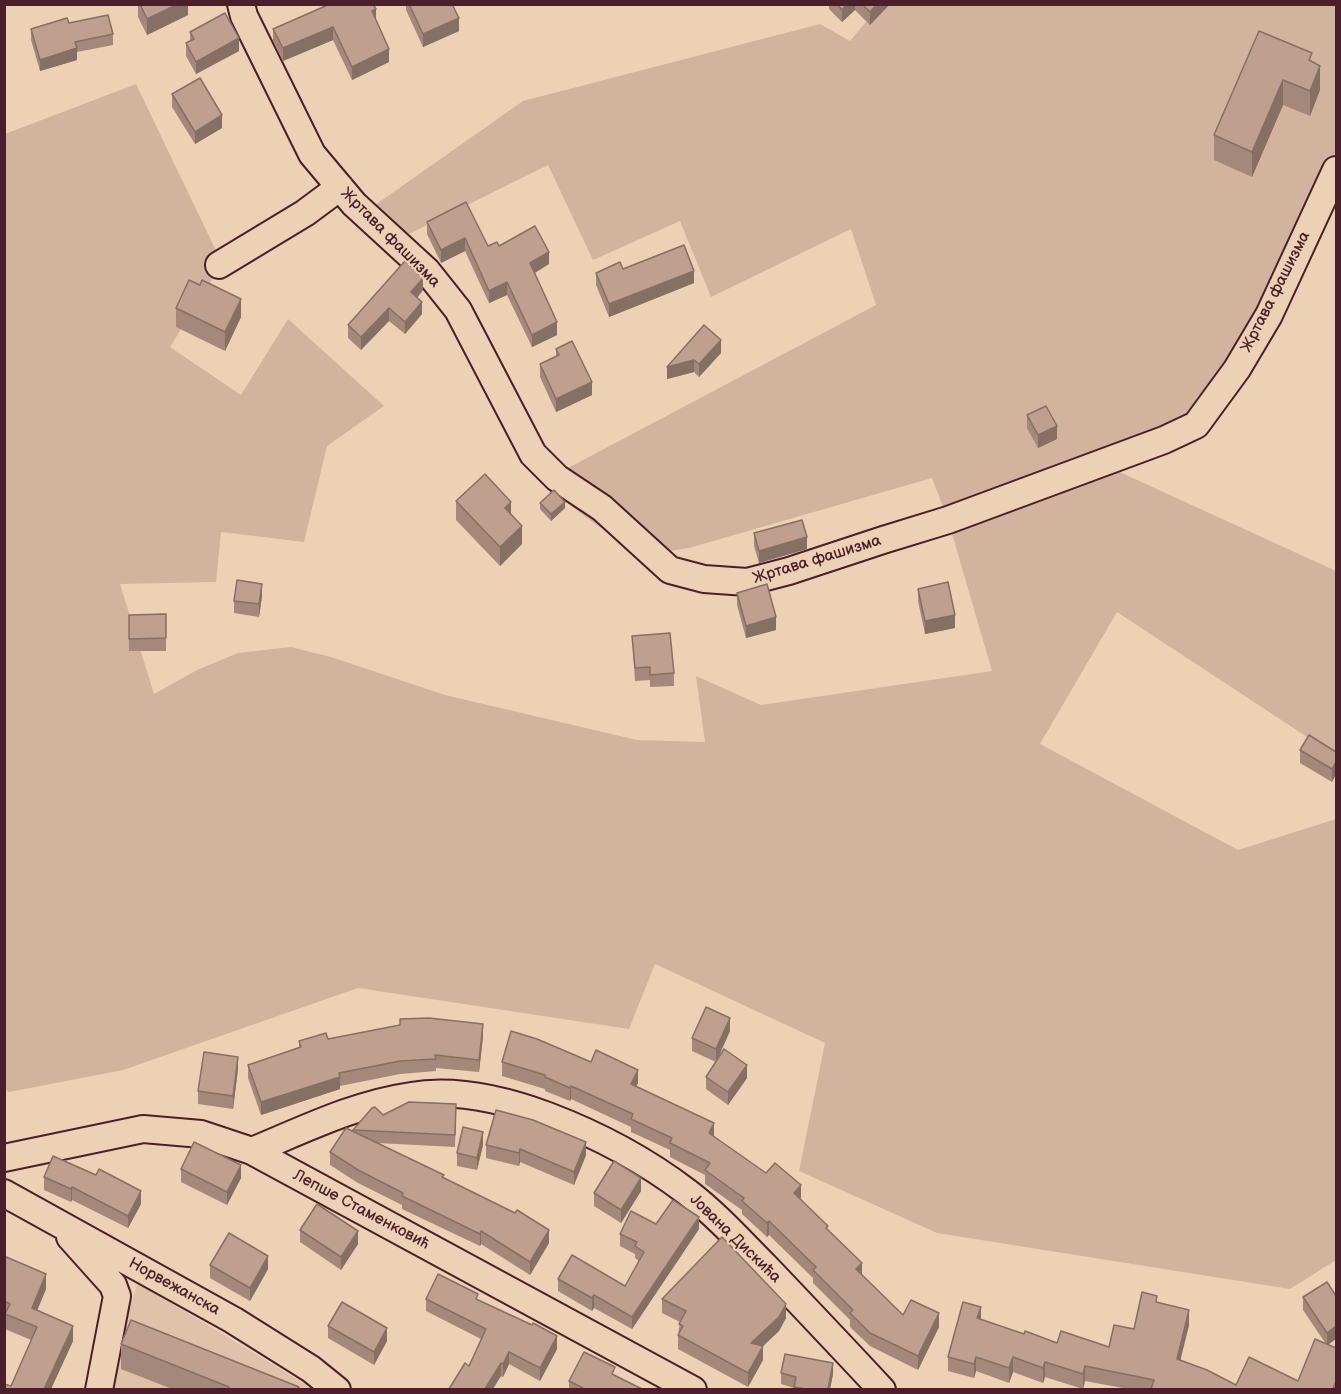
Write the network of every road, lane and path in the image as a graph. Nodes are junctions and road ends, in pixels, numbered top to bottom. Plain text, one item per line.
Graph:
1 (242, 4) edge
2 (1336, 170) edge
3 (340, 187) junction
4 (219, 265) dead end
5 (252, 1151) junction
6 (4, 1158) edge
7 (4, 1193) edge
8 (61, 1225) junction
9 (99, 1389) edge
10 (337, 1389) edge
11 (693, 1389) edge
12 (882, 1389) edge

1 - 3 street, Жртава фашизма
2 - 3 street, Жртава фашизма
3 - 4 street
5 - 6 street, Лепше Стаменковић
5 - 11 street, Лепше Стаменковић
5 - 12 street, Јована Дискића
7 - 8 street, Норвежанска
8 - 9 street
8 - 10 street, Норвежанска

